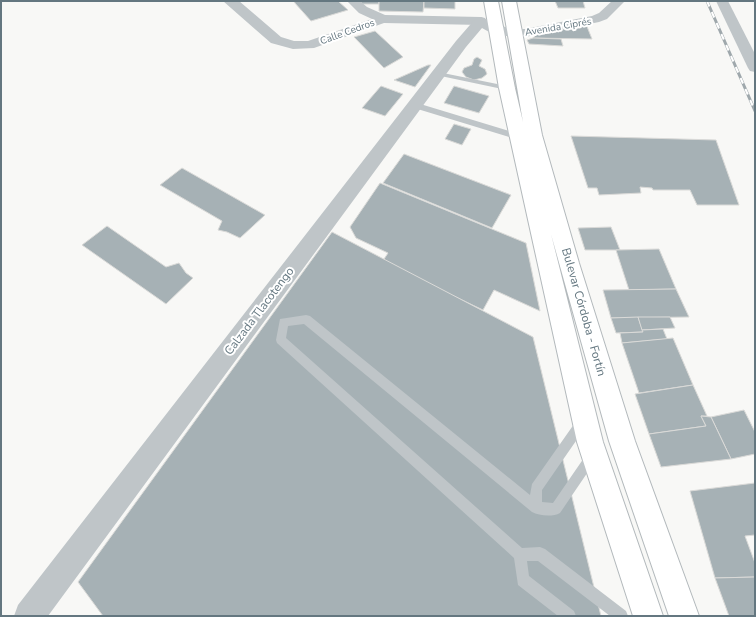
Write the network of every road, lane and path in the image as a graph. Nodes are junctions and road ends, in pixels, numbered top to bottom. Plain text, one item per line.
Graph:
1 (229, 1) edge
2 (353, 1) edge
3 (491, 1) edge
4 (509, 1) edge
5 (619, 1) edge
6 (722, 1) edge
7 (383, 19) junction
8 (497, 27) junction
9 (741, 40) junction
10 (755, 43) edge
11 (755, 68) edge
12 (438, 74) junction
13 (507, 88) junction
14 (414, 105) junction
15 (519, 137) junction
16 (590, 438) junction
17 (622, 440) junction
18 (536, 508) junction
19 (520, 555) junction
20 (29, 616) edge
21 (569, 616) edge
22 (621, 616) edge
23 (648, 616) edge
24 (684, 616) edge

1 - 7 street, Calle Cedros
2 - 7 street
3 - 8 main road, Bulevar Córdoba - Fortín
4 - 8 main road, Bulevar Córdoba - Fortín
5 - 8 street, Avenida Ciprés
6 - 9 street
7 - 8 street, Calle Cedros
8 - 12 street, Calzada Tlacotengo
8 - 13 main road, Bulevar Córdoba - Fortín
8 - 17 main road, Bulevar Córdoba - Fortín
9 - 10 street
9 - 11 street
12 - 13 lane
12 - 14 street, Calzada Tlacotengo
13 - 15 main road, Bulevar Córdoba - Fortín
14 - 15 lane
14 - 20 street, Calzada Tlacotengo
15 - 16 main road, Bulevar Córdoba - Fortín
16 - 17 main road
16 - 18 lane
16 - 18 lane
16 - 23 main road, Bulevar Córdoba - Fortín
17 - 24 main road, Bulevar Córdoba - Fortín
18 - 19 lane
19 - 21 lane
19 - 22 lane

